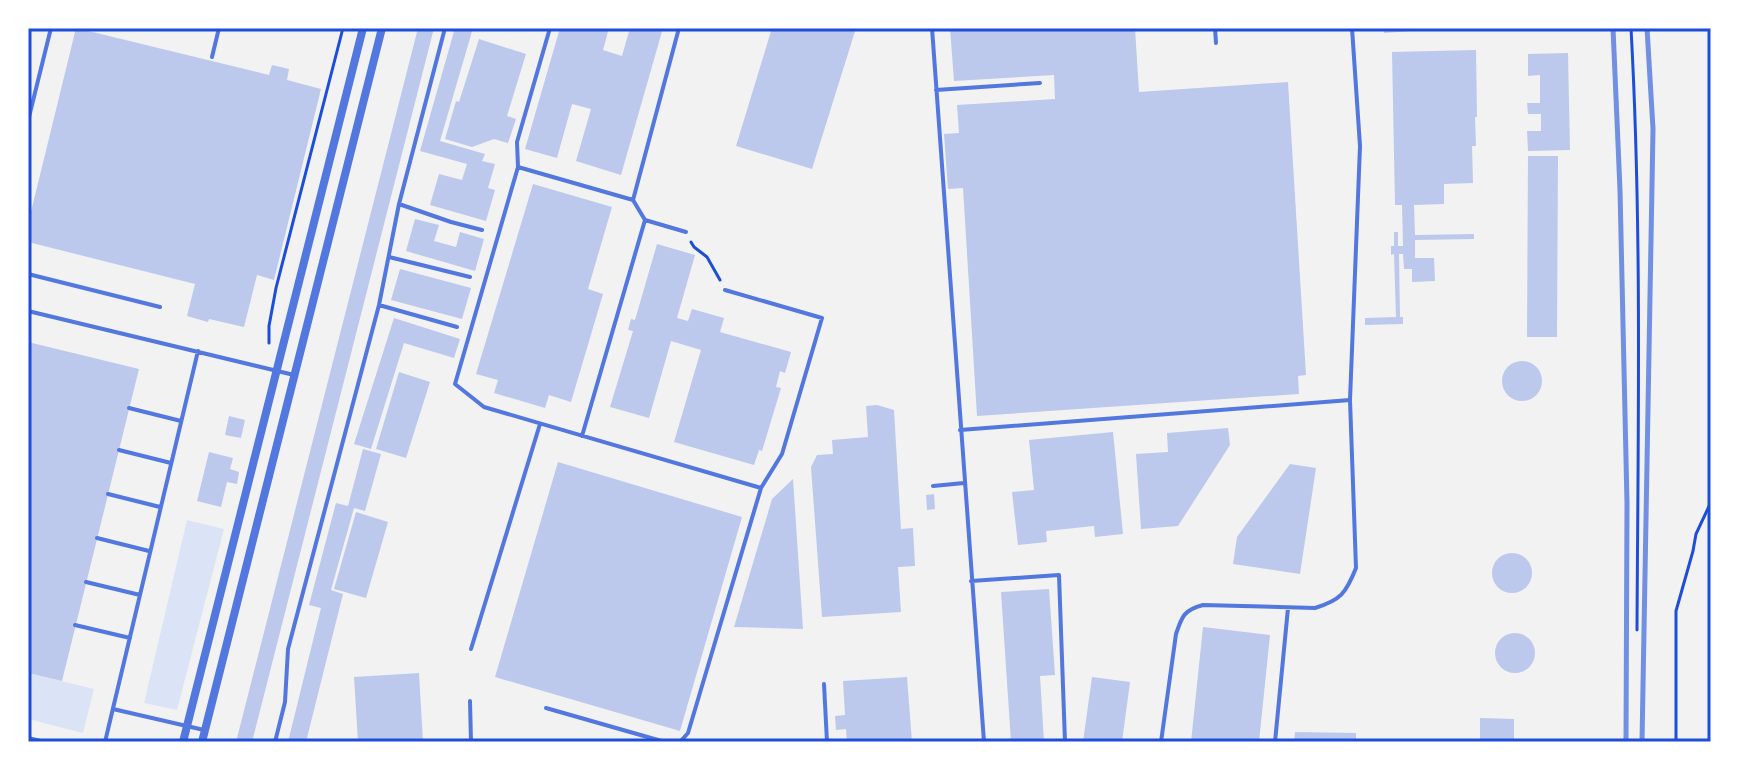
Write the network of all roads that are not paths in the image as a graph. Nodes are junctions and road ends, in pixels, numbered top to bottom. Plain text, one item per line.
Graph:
1 (51, 28) edge
2 (219, 28) edge
3 (363, 28) edge
4 (382, 28) edge
5 (445, 28) edge
6 (550, 28) edge
7 (679, 28) edge
8 (932, 28) edge
9 (1215, 28) edge
10 (1352, 28) edge
11 (1216, 43) dead end
12 (212, 57) dead end
13 (1040, 83) dead end
14 (936, 90) junction
15 (28, 121) edge
16 (518, 167) junction
17 (633, 200) junction
18 (399, 204) junction
19 (645, 220) junction
20 (482, 230) dead end
21 (686, 232) road end
22 (389, 257) junction
23 (28, 274) edge
24 (470, 277) dead end
25 (725, 290) road end
26 (379, 305) junction
27 (160, 307) dead end
28 (28, 311) edge
29 (457, 327) dead end
30 (198, 351) junction
31 (277, 370) junction
32 (294, 375) junction
33 (1350, 400) junction
34 (129, 408) dead end
35 (182, 421) junction
36 (540, 424) junction
37 (960, 430) junction
38 (582, 436) junction
39 (119, 450) dead end
40 (171, 463) junction
41 (964, 483) junction
42 (933, 486) dead end
43 (761, 488) junction
44 (108, 494) dead end
45 (161, 507) junction
46 (97, 538) dead end
47 (150, 551) junction
48 (971, 581) junction
49 (86, 582) dead end
50 (140, 595) junction
51 (1288, 608) junction
52 (75, 625) dead end
53 (130, 638) junction
54 (471, 649) dead end
55 (824, 684) dead end
56 (470, 701) dead end
57 (546, 708) dead end
58 (113, 709) junction
59 (187, 726) junction
60 (205, 731) junction
61 (28, 738) edge
62 (45, 742) edge
63 (105, 742) edge
64 (183, 742) edge
65 (202, 742) edge
66 (275, 742) edge
67 (471, 742) edge
68 (665, 742) edge
69 (680, 742) edge
70 (827, 742) edge
71 (984, 742) edge
72 (1065, 742) edge
73 (1161, 742) edge
74 (1275, 742) edge

1 - 15 lane
2 - 12 lane
3 - 31 street
4 - 32 street
5 - 18 lane
6 - 16 lane
7 - 17 lane
8 - 14 lane
9 - 11 lane
10 - 33 lane
13 - 14 lane
14 - 37 lane
16 - 17 lane
16 - 36 lane
17 - 19 lane
18 - 20 lane
18 - 22 lane
19 - 21 lane
19 - 38 lane
22 - 24 lane
22 - 26 lane
23 - 27 lane
25 - 43 lane
26 - 29 lane
26 - 66 lane
28 - 30 lane
30 - 31 lane
30 - 35 lane
31 - 32 lane
31 - 59 street
32 - 60 street
33 - 37 lane
33 - 51 lane
34 - 35 lane
35 - 40 lane
36 - 38 lane
36 - 54 lane
37 - 41 lane
38 - 43 lane
39 - 40 lane
40 - 45 lane
41 - 42 lane
41 - 48 lane
43 - 69 lane
44 - 45 lane
45 - 47 lane
46 - 47 lane
47 - 50 lane
48 - 71 lane
48 - 72 lane
49 - 50 lane
50 - 53 lane
51 - 73 lane
51 - 74 lane
52 - 53 lane
53 - 58 lane
55 - 70 lane
56 - 67 lane
57 - 68 lane
58 - 59 lane
58 - 63 lane
59 - 60 lane
59 - 64 street
60 - 65 street
61 - 62 lane

